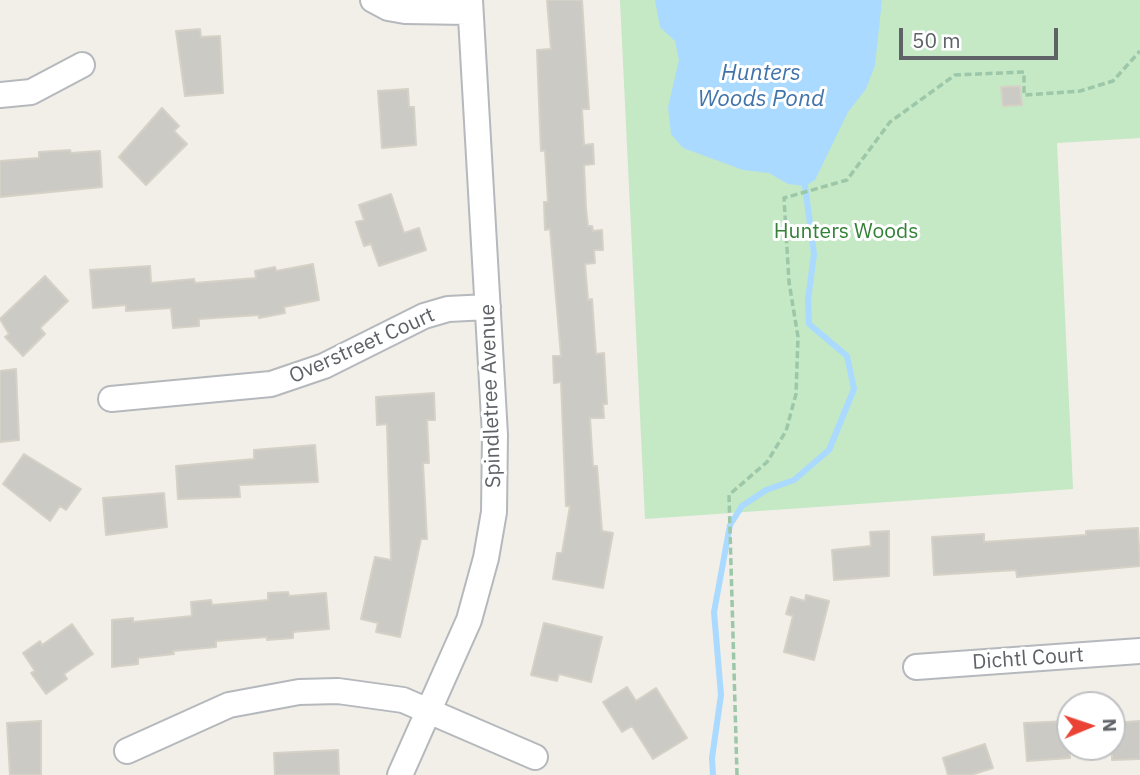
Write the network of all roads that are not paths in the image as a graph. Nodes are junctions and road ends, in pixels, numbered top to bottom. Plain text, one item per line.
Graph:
1 (373, 0) edge
2 (470, 6) edge
3 (82, 65) dead end
4 (0, 94) edge
5 (488, 307) junction
6 (111, 399) dead end
7 (1140, 652) edge
8 (916, 667) dead end
9 (430, 709) junction
10 (127, 751) dead end
11 (535, 757) dead end
12 (400, 775) edge

1 - 2 street
2 - 5 street, Spindletree Avenue
3 - 4 street
5 - 6 street, Overstreet Court
5 - 9 street, Spindletree Avenue
7 - 8 street, Dichtl Court
9 - 10 street
9 - 11 street
9 - 12 street, Spindletree Avenue

